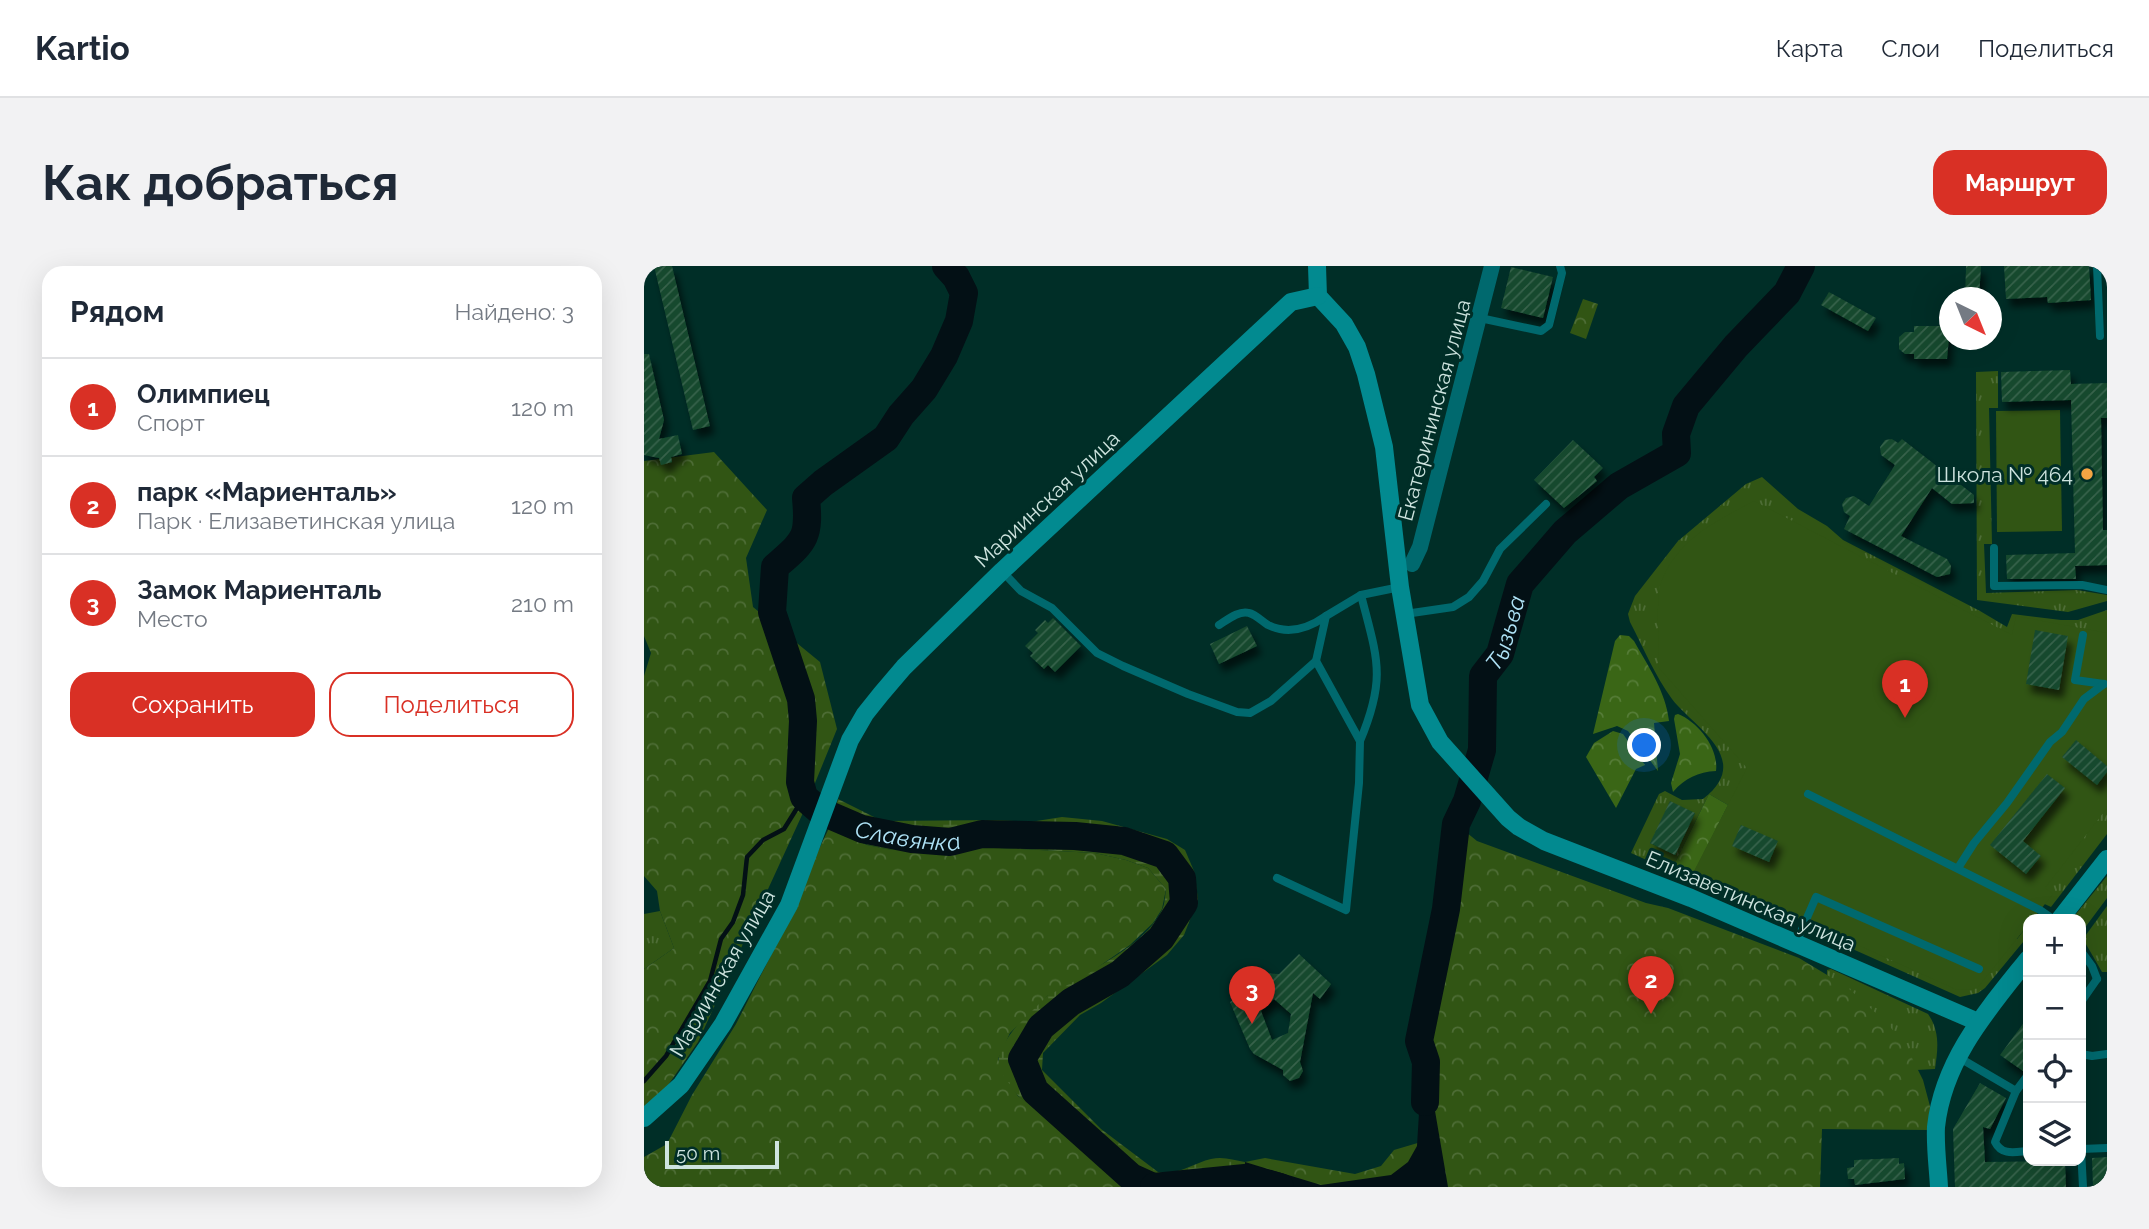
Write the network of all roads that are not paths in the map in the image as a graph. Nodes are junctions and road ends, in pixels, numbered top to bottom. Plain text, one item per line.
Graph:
1 (1318, 266) edge
2 (1492, 266) edge
3 (1560, 266) edge
4 (2097, 266) edge
5 (1318, 296) junction
6 (1480, 318) junction
7 (2100, 336) dead end
8 (1546, 505) dead end
9 (1994, 548) dead end
10 (1412, 564) dead end
11 (1002, 571) junction
12 (1400, 587) junction
13 (2107, 590) edge
14 (1361, 595) junction
15 (1405, 614) junction
16 (1326, 616) junction
17 (1219, 625) dead end
18 (2083, 635) dead end
19 (1316, 661) junction
20 (2105, 684) edge
21 (1360, 741) junction
22 (1808, 794) dead end
23 (2107, 859) edge
24 (1958, 868) junction
25 (1277, 878) dead end
26 (2046, 914) edge
27 (2064, 914) edge
28 (1796, 943) junction
29 (2086, 958) edge
30 (2023, 965) edge
31 (1979, 969) dead end
32 (2097, 979) junction
33 (2107, 982) edge
34 (2086, 995) edge
35 (1978, 1022) junction
36 (2107, 1054) edge
37 (2086, 1055) edge
38 (1957, 1056) junction
39 (2023, 1082) edge
40 (2017, 1091) junction
41 (644, 1118) edge
42 (2107, 1148) edge
43 (2086, 1149) edge
44 (2023, 1151) edge
45 (2081, 1166) edge
46 (1939, 1187) edge
47 (2082, 1187) edge

1 - 5 street
2 - 6 street, Екатерининская улица
3 - 6 lane
4 - 7 lane
5 - 11 street, Мариинская улица
5 - 12 street
6 - 10 street, Екатерининская улица
8 - 15 lane
9 - 13 lane
11 - 19 lane
11 - 41 street, Мариинская улица
12 - 14 lane
12 - 15 street
14 - 16 lane
14 - 21 lane
15 - 28 street, Елизаветинская улица
16 - 17 lane
16 - 19 lane
18 - 20 lane
19 - 21 lane
20 - 24 lane
21 - 25 lane
22 - 24 lane
23 - 27 street
24 - 26 lane
28 - 31 lane
28 - 35 street, Елизаветинская улица
29 - 32 lane
30 - 35 street
32 - 33 lane
32 - 34 lane
35 - 38 street
36 - 37 lane
38 - 40 lane
38 - 46 street
39 - 40 lane
40 - 44 lane
42 - 43 lane
45 - 47 lane

